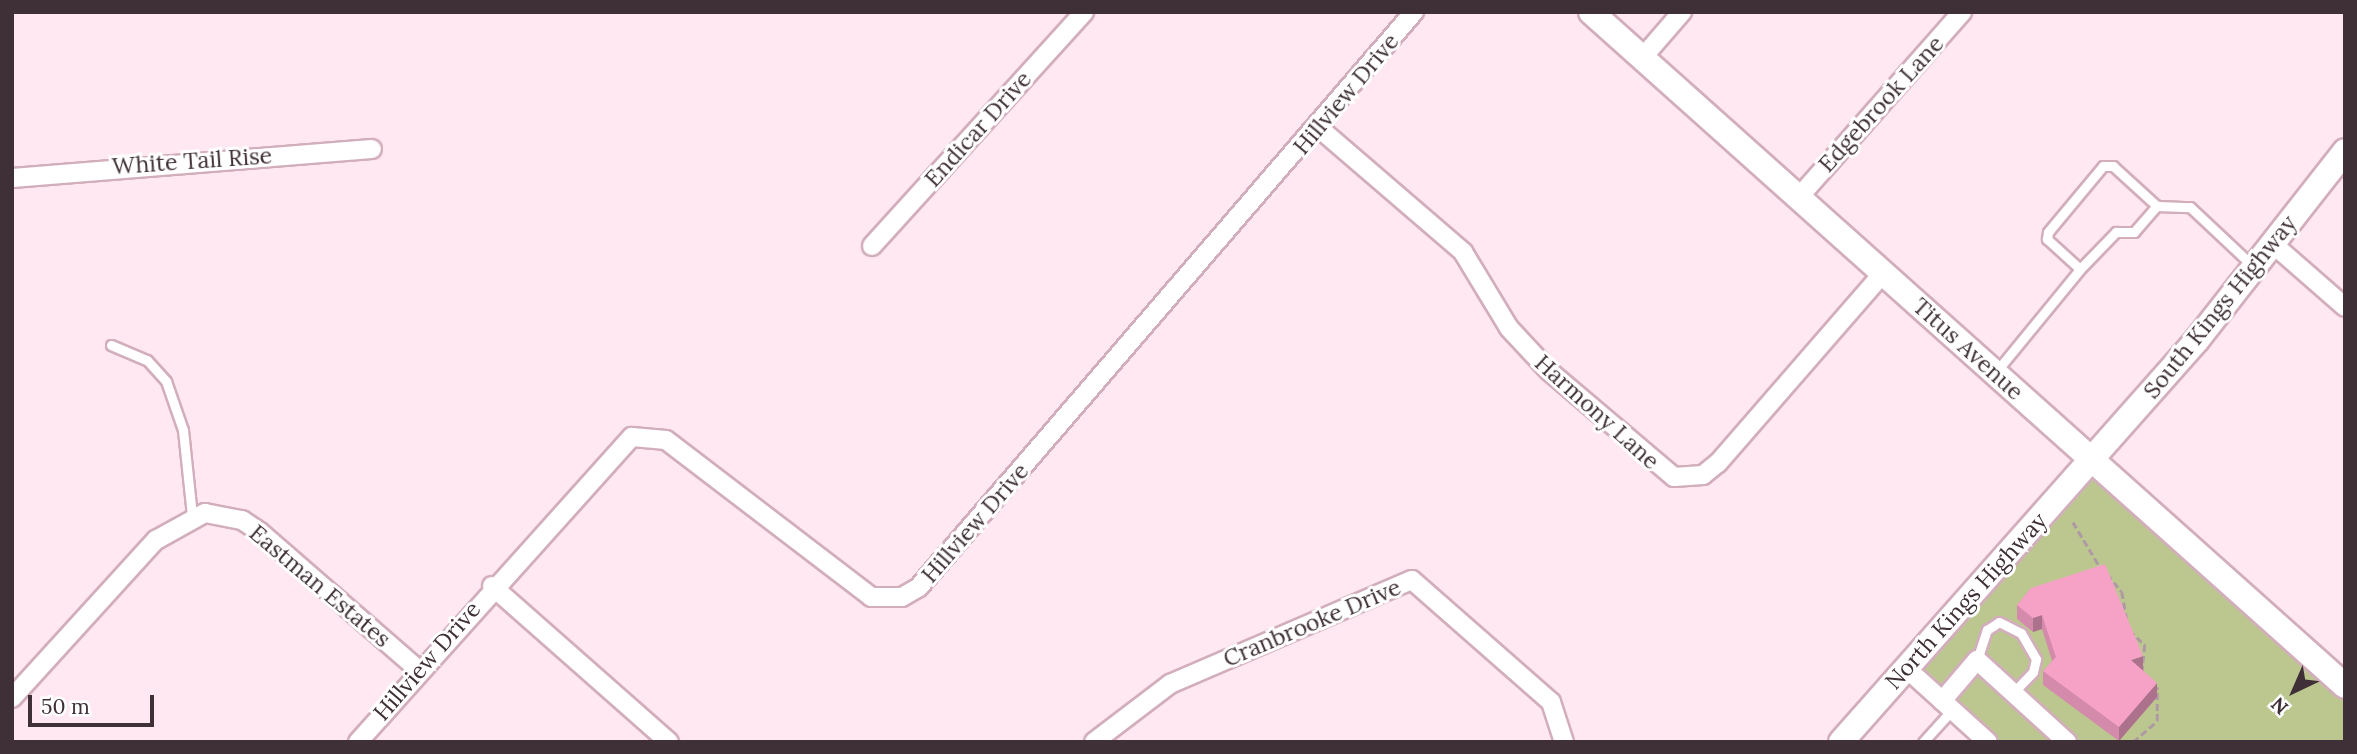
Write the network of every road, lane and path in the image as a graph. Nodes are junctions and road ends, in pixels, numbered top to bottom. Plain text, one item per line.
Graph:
1 (1084, 12) edge
2 (1414, 12) edge
3 (1591, 12) edge
4 (1682, 12) edge
5 (1962, 12) edge
6 (1643, 57) junction
7 (1319, 128) junction
8 (372, 149) dead end
9 (2345, 150) edge
10 (12, 178) edge
11 (1799, 197) junction
12 (2157, 206) junction
13 (2274, 245) junction
14 (872, 246) dead end
15 (2255, 268) junction
16 (2080, 269) junction
17 (1882, 272) junction
18 (2345, 307) edge
19 (111, 345) dead end
20 (1994, 373) junction
21 (2092, 460) junction
22 (192, 516) junction
23 (2073, 522) dead end
24 (492, 586) junction
25 (1977, 660) junction
26 (1906, 668) junction
27 (419, 670) junction
28 (2345, 686) edge
29 (2014, 692) junction
30 (12, 698) edge
31 (1947, 705) junction
32 (358, 742) edge
33 (669, 742) edge
34 (1094, 742) edge
35 (1564, 742) edge
36 (1841, 742) edge
37 (1923, 742) edge
38 (1988, 742) edge
39 (2067, 742) edge
40 (2133, 742) edge

1 - 14 street, Endicar Drive
2 - 7 street, Hillview Drive
3 - 6 main road, Titus Avenue
4 - 6 street
5 - 11 street, Edgebrook Lane
6 - 11 main road, Titus Avenue
7 - 17 street, Harmony Lane
7 - 24 street, Hillview Drive
8 - 10 street, White Tail Rise
9 - 13 main road, South Kings Highway
11 - 17 main road, Titus Avenue
12 - 15 lane
12 - 16 lane
12 - 16 lane
13 - 15 main road, South Kings Highway
13 - 18 street
15 - 21 main road, South Kings Highway
16 - 20 lane
17 - 20 main road, Titus Avenue
19 - 22 lane
20 - 21 main road, Titus Avenue
21 - 26 main road, North Kings Highway
21 - 28 main road, Titus Avenue
22 - 27 street, Eastman Estates
22 - 30 street
23 - 40 path
24 - 27 street, Hillview Drive
24 - 33 street
25 - 29 street
25 - 29 lane
25 - 31 street
26 - 31 street
26 - 36 main road, North Kings Highway
27 - 32 street, Hillview Drive
29 - 39 street
31 - 37 lane
31 - 38 street
34 - 35 street, Cranbrooke Drive

